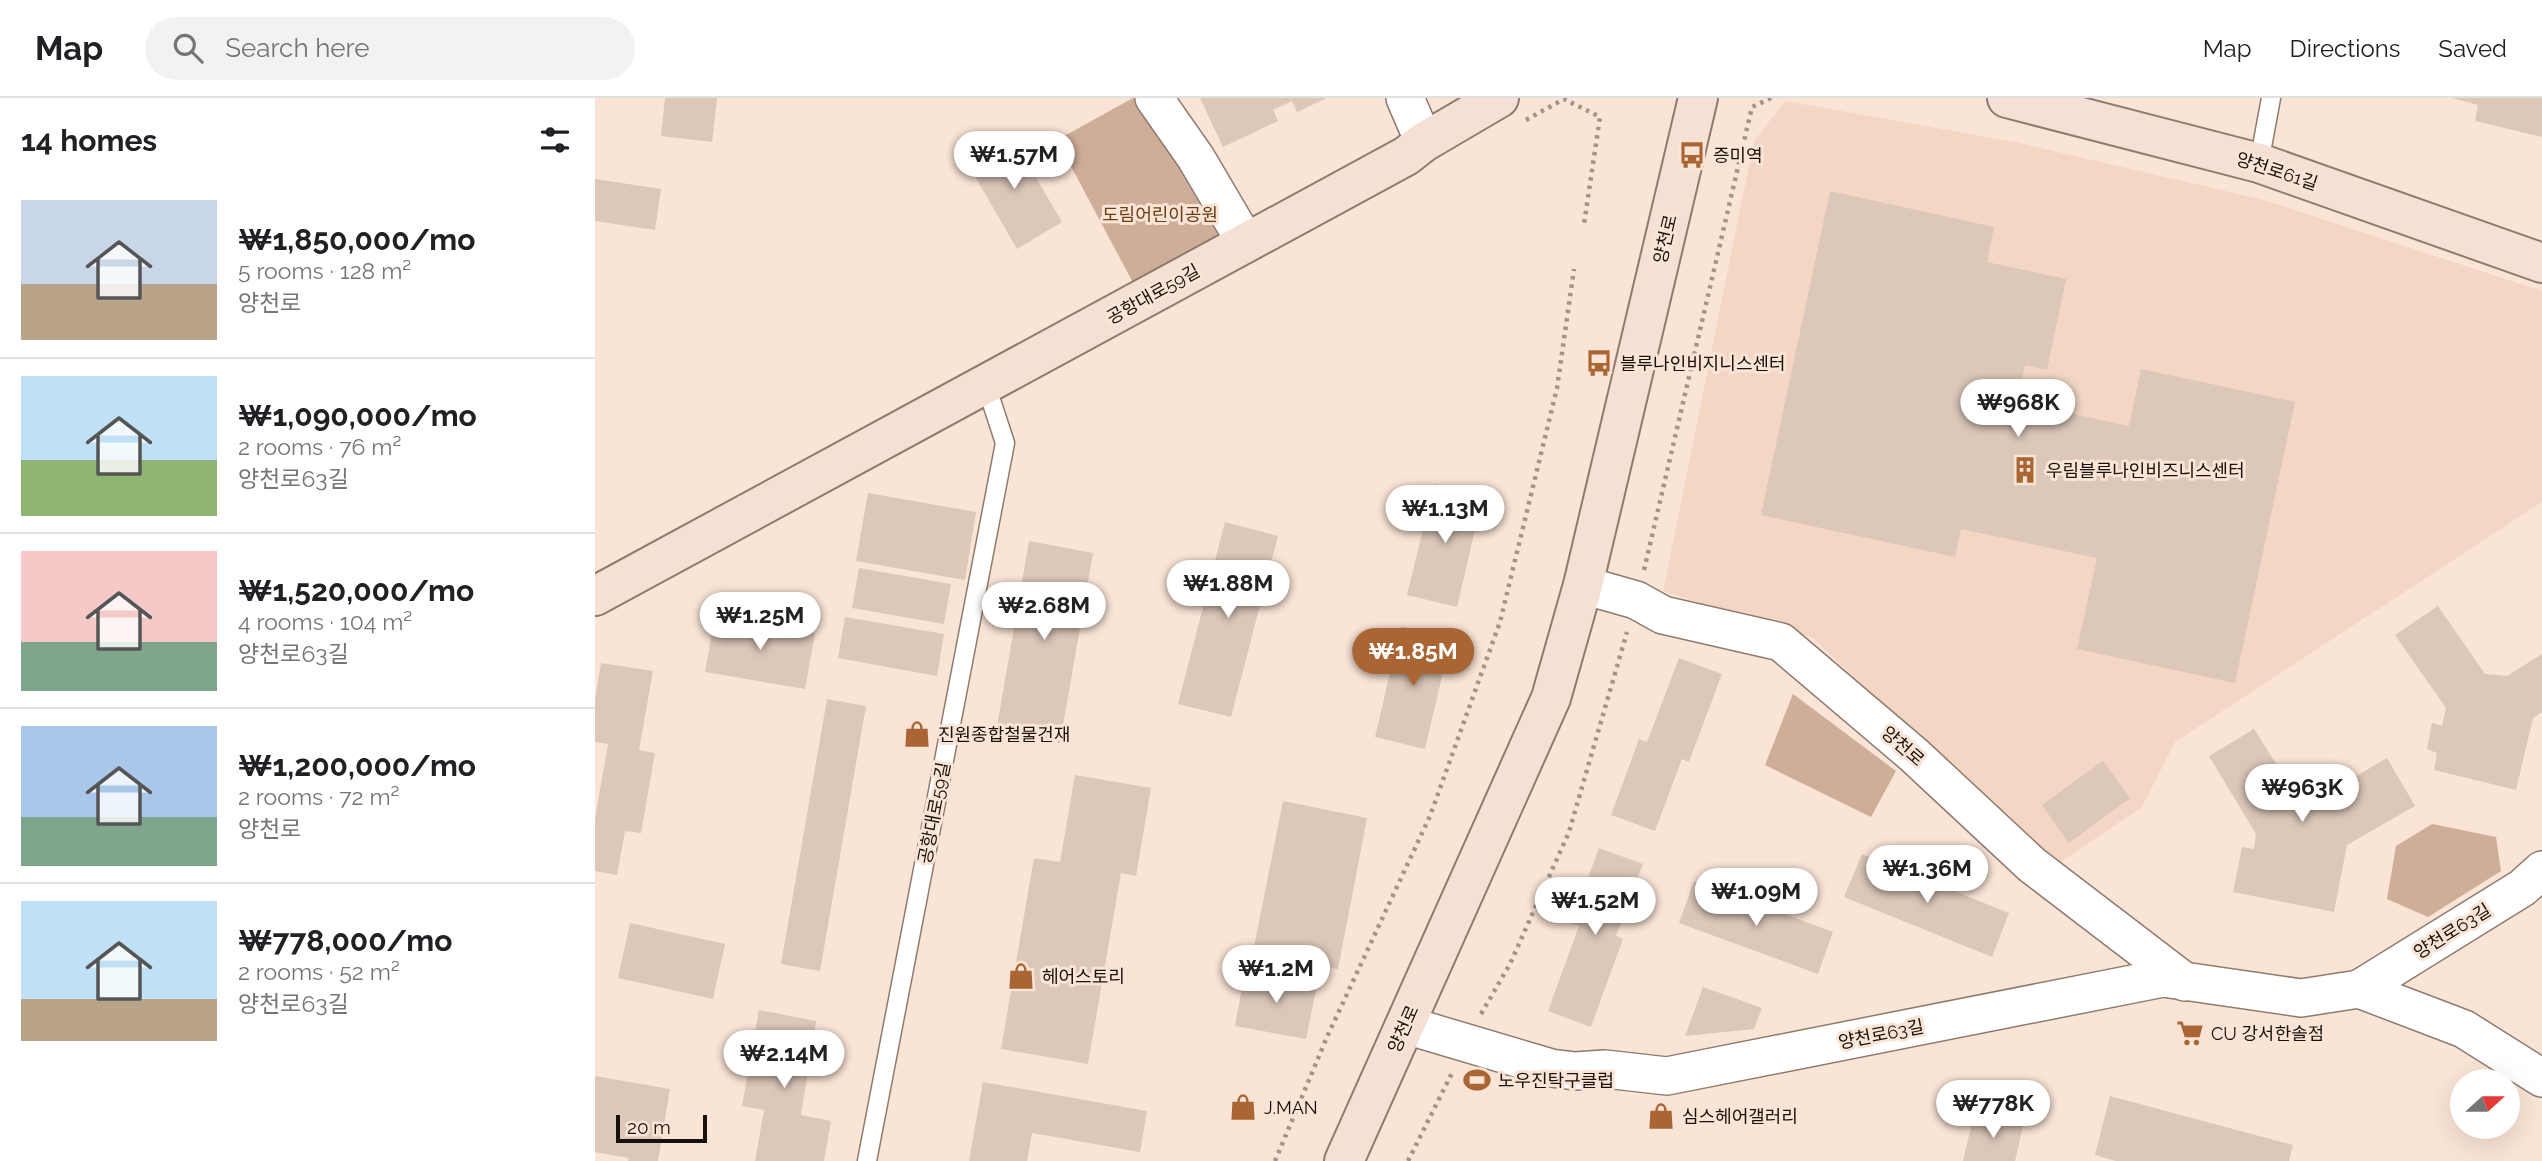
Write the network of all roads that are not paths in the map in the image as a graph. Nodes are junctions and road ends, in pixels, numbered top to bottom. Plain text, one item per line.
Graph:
1 (1154, 98) edge
2 (1405, 98) edge
3 (1499, 98) edge
4 (1698, 98) edge
5 (2007, 98) edge
6 (2271, 98) edge
7 (1424, 142) junction
8 (2259, 163) junction
9 (1246, 243) junction
10 (2542, 263) edge
11 (986, 385) junction
12 (1583, 585) junction
13 (595, 596) edge
14 (2542, 870) edge
15 (2185, 982) junction
16 (2359, 989) junction
17 (1406, 1024) junction
18 (2542, 1078) edge
19 (867, 1161) edge
20 (1344, 1161) edge

1 - 9 street
2 - 7 street
3 - 7 main road, 공항대로59길
4 - 12 main road, 양천로
5 - 8 main road, 양천로61길
6 - 8 lane
7 - 9 main road, 공항대로59길
8 - 10 main road, 양천로61길
9 - 11 main road, 공항대로59길
11 - 13 main road, 공항대로59길
11 - 19 lane, 공항대로59길
12 - 15 street, 양천로
12 - 17 main road, 양천로
14 - 16 street, 양천로63길
15 - 16 street, 양천로63길
15 - 17 street, 양천로63길
16 - 18 street, 양천로63길
17 - 20 main road, 양천로

